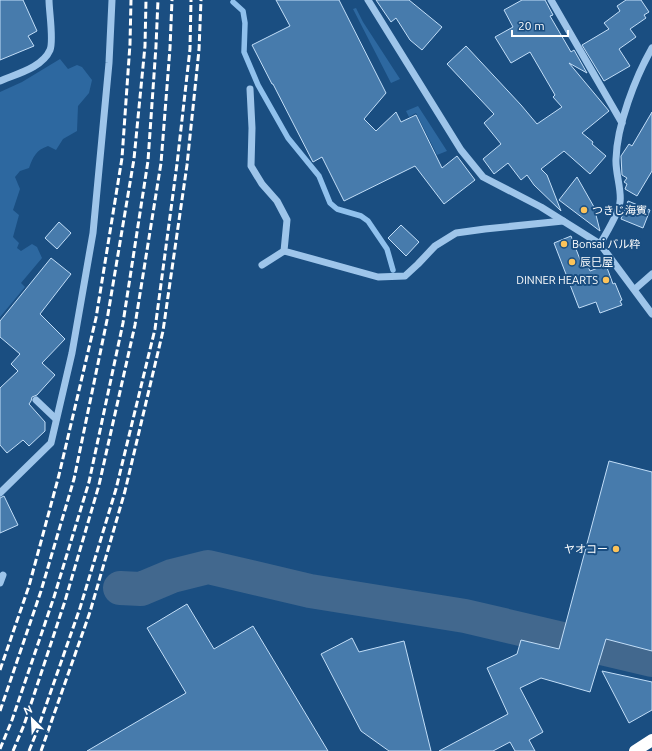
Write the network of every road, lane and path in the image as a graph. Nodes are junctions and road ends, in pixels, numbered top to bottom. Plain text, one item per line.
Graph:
1 (48, 0) edge
2 (112, 0) edge
3 (368, 0) edge
4 (551, 0) edge
5 (652, 48) edge
6 (0, 81) edge
7 (250, 90) dead end
8 (622, 123) junction
9 (563, 221) junction
10 (600, 244) junction
11 (284, 251) junction
12 (262, 265) dead end
13 (652, 274) edge
14 (635, 289) junction
15 (652, 314) edge
16 (36, 400) dead end
17 (56, 419) junction
18 (0, 493) edge
19 (3, 575) dead end
20 (0, 583) edge
21 (652, 740) edge
22 (635, 751) edge

1 - 6 street
2 - 17 street
3 - 9 street
4 - 8 street
5 - 8 street
7 - 11 street
8 - 10 street
9 - 10 street
9 - 11 street
10 - 14 street
11 - 12 street
13 - 14 street
14 - 15 street
16 - 17 street
17 - 18 street
19 - 20 street
21 - 22 highway

